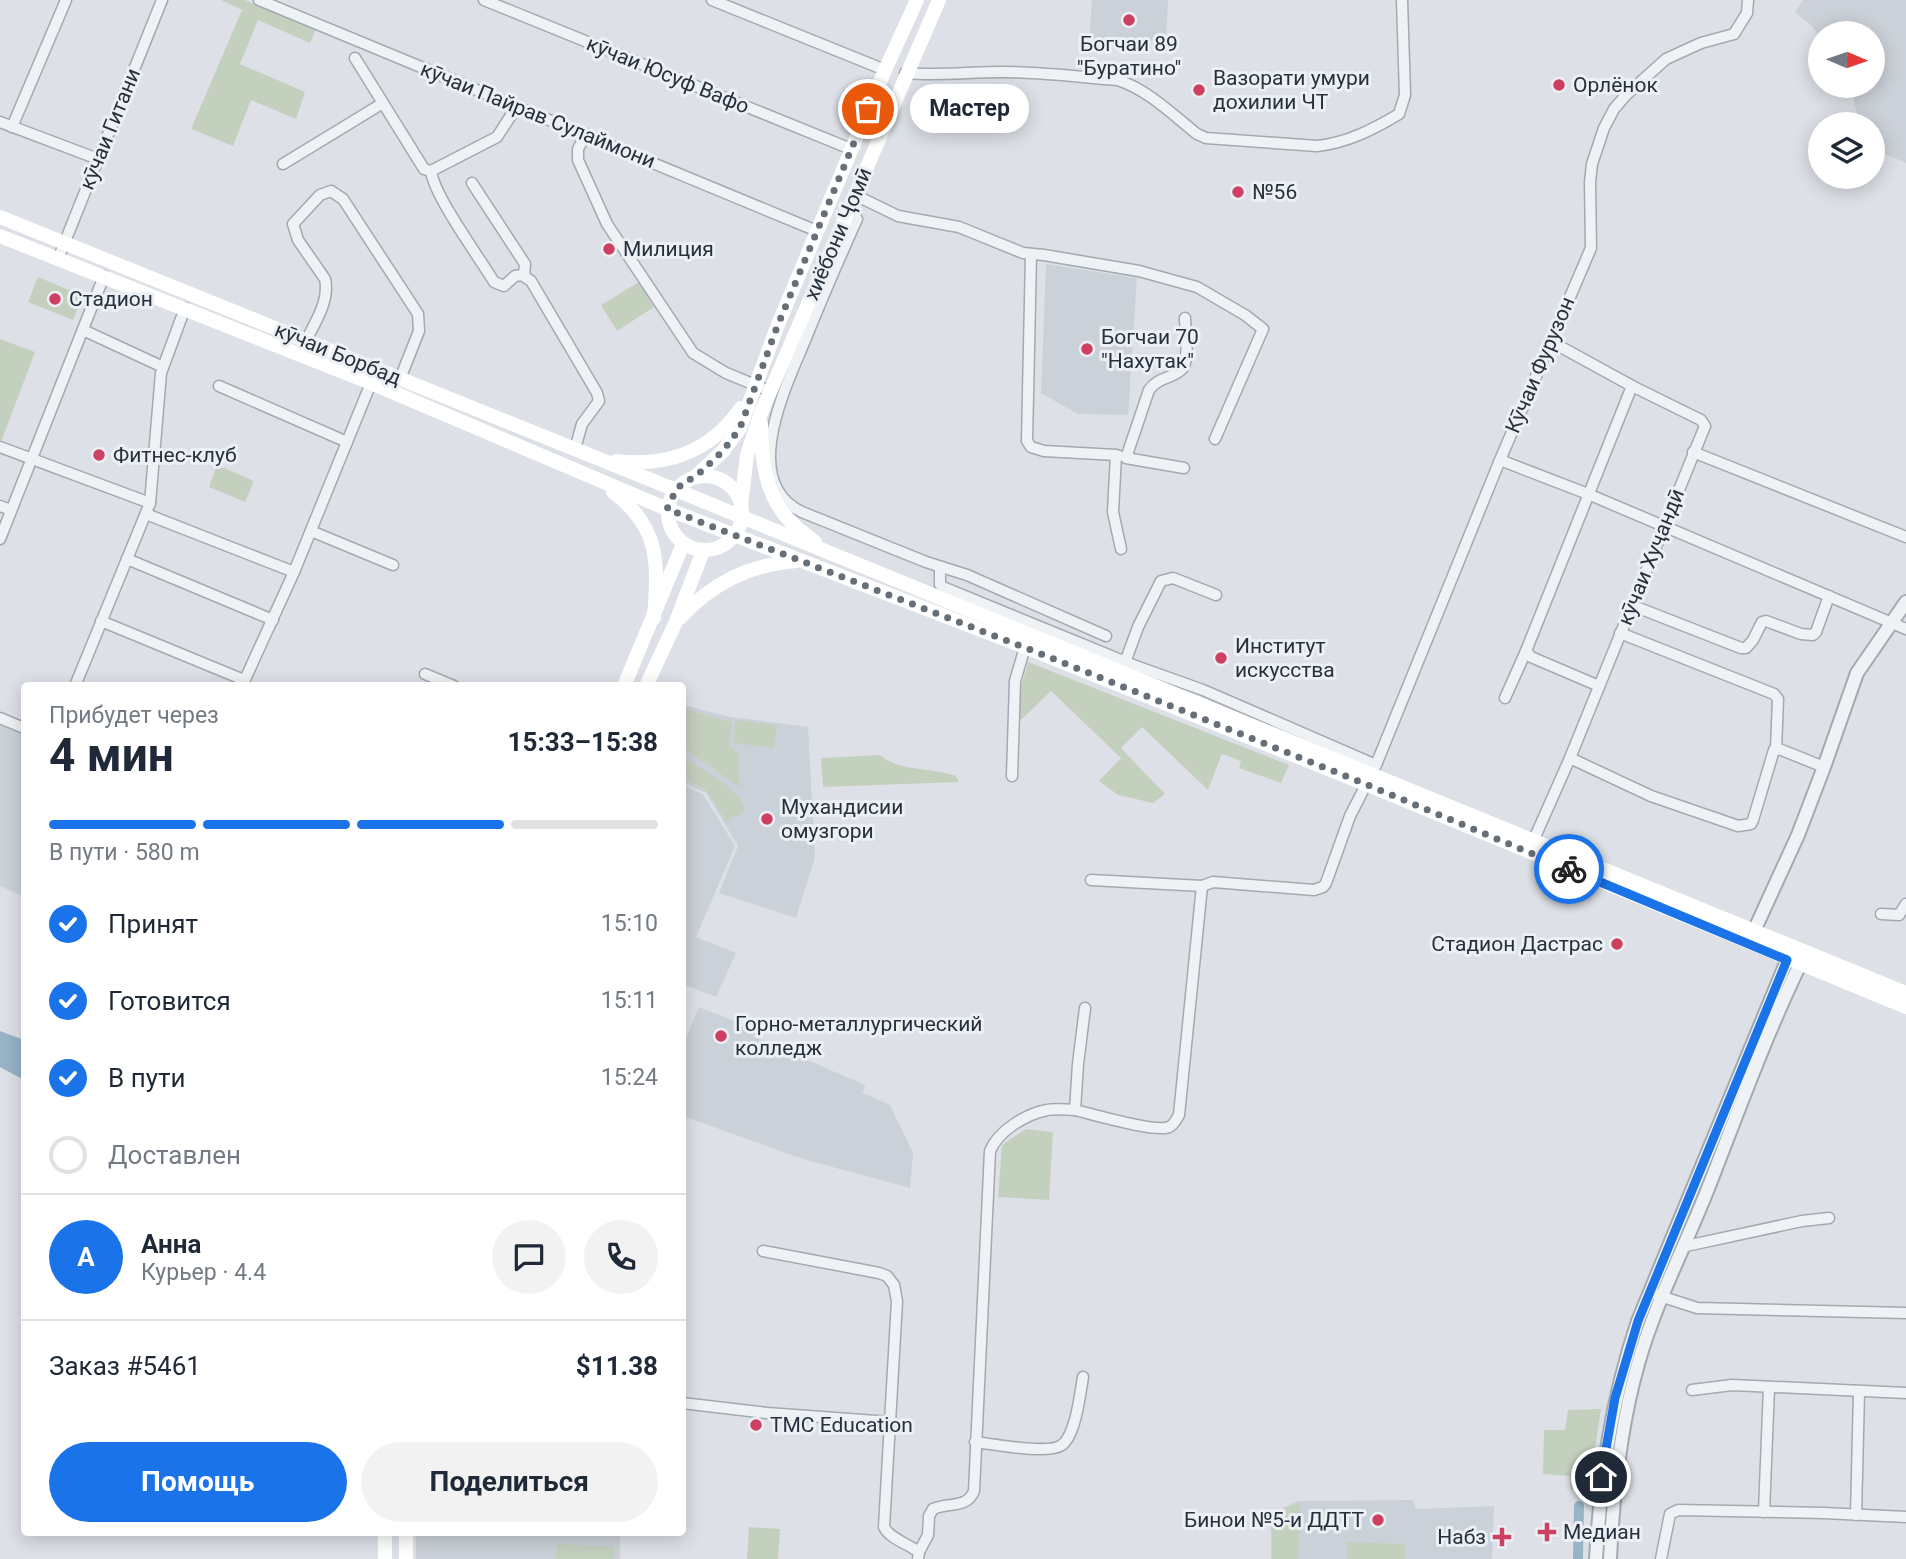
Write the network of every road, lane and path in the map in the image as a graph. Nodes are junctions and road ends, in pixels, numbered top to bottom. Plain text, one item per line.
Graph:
1 (66, 0) edge
2 (148, 0) edge
3 (259, 0) edge
4 (484, 0) edge
5 (712, 0) edge
6 (917, 0) edge
7 (939, 0) edge
8 (1402, 0) edge
9 (1748, 0) edge
10 (161, 2) edge
11 (355, 58) dead end
12 (885, 70) junction
13 (905, 73) junction
14 (383, 103) junction
15 (517, 106) junction
16 (0, 122) edge
17 (12, 127) junction
18 (586, 134) junction
19 (851, 149) junction
20 (98, 159) junction
21 (283, 164) dead end
22 (430, 170) junction
23 (472, 183) dead end
24 (855, 195) junction
25 (0, 217) edge
26 (857, 219) dead end
27 (817, 231) junction
28 (0, 236) edge
29 (64, 243) junction
30 (1031, 254) junction
31 (58, 259) junction
32 (524, 275) junction
33 (104, 276) junction
34 (185, 308) junction
35 (1185, 318) dead end
36 (83, 330) junction
37 (800, 337) junction
38 (306, 341) junction
39 (1550, 341) junction
40 (163, 367) junction
41 (400, 379) junction
42 (372, 383) junction
43 (219, 386) dead end
44 (1632, 386) junction
45 (753, 390) junction
46 (770, 391) junction
47 (761, 413) junction
48 (1215, 439) dead end
49 (347, 442) junction
50 (0, 447) edge
51 (575, 449) junction
52 (1693, 452) junction
53 (1121, 457) junction
54 (31, 458) junction
55 (598, 459) junction
56 (1500, 460) junction
57 (767, 465) junction
58 (1184, 468) dead end
59 (695, 477) junction
60 (596, 478) junction
61 (676, 490) junction
62 (1588, 494) junction
63 (0, 506) edge
64 (148, 508) junction
65 (667, 509) junction
66 (786, 509) junction
67 (11, 510) junction
68 (742, 512) junction
69 (1664, 526) junction
70 (311, 531) junction
71 (735, 535) junction
72 (1906, 537) edge
73 (0, 539) edge
74 (683, 544) junction
75 (1121, 548) dead end
76 (703, 551) junction
77 (827, 552) junction
78 (127, 559) junction
79 (797, 561) junction
80 (393, 565) dead end
81 (940, 568) junction
82 (294, 572) junction
83 (1216, 595) dead end
84 (1829, 596) junction
85 (1906, 602) edge
86 (1632, 606) junction
87 (654, 618) junction
88 (273, 620) junction
89 (100, 621) junction
90 (675, 624) junction
91 (1893, 624) junction
92 (1906, 629) edge
93 (1620, 633) junction
94 (1105, 636) dead end
95 (1025, 647) junction
96 (1525, 651) junction
97 (1123, 667) junction
98 (425, 674) dead end
99 (77, 682) edge
100 (241, 682) edge
101 (243, 682) edge
102 (444, 682) edge
103 (626, 682) edge
104 (648, 682) edge
105 (1599, 686) junction
106 (1505, 698) dead end
107 (0, 718) edge
108 (21, 727) edge
109 (1776, 749) junction
110 (1570, 758) junction
111 (1824, 767) junction
112 (1371, 774) junction
113 (1012, 776) dead end
114 (1530, 847) junction
115 (1091, 880) dead end
116 (1202, 886) junction
117 (1906, 904) edge
118 (1881, 914) dead end
119 (1902, 917) edge
120 (1754, 931) junction
121 (1796, 956) junction
122 (1906, 993) edge
123 (1906, 1007) edge
124 (1084, 1008) dead end
125 (1075, 1110) junction
126 (1829, 1218) dead end
127 (1686, 1246) junction
128 (762, 1251) dead end
129 (1656, 1295) junction
130 (1906, 1313) edge
131 (1083, 1377) dead end
132 (1769, 1387) junction
133 (1692, 1390) dead end
134 (1859, 1392) junction
135 (1906, 1393) edge
136 (686, 1403) edge
137 (890, 1422) junction
138 (975, 1443) junction
139 (1765, 1512) junction
140 (1856, 1515) junction
141 (1906, 1517) edge
142 (385, 1536) edge
143 (406, 1536) edge
144 (918, 1555) edge
145 (385, 1559) edge
146 (406, 1559) edge
147 (1596, 1559) edge
148 (1610, 1559) edge
149 (1661, 1559) edge

1 - 17 street
2 - 10 street
3 - 15 street, кӯчаи Пайрав Сулаймони
4 - 19 street, кӯчаи Юсуф Вафо
5 - 12 street
6 - 12 main road, хиёбони Ҷомӣ
7 - 13 main road, хиёбони Ҷомӣ
8 - 13 street
9 - 39 street, Кӯчаи Фурузон
10 - 20 street, кӯчаи Гитани
11 - 14 street
12 - 19 main road, хиёбони Ҷомӣ
13 - 24 main road, хиёбони Ҷомӣ
14 - 21 street
14 - 22 street
15 - 18 street, кӯчаи Пайрав Сулаймони
15 - 22 street
16 - 17 street
17 - 20 street
18 - 27 street, кӯчаи Пайрав Сулаймони
18 - 45 street
19 - 27 main road, хиёбони Ҷомӣ
20 - 29 street, кӯчаи Гитани
22 - 32 street
23 - 32 street
24 - 30 street
24 - 37 main road, хиёбони Ҷомӣ
25 - 29 main road, кӯчаи Борбад
26 - 37 street
27 - 45 main road, хиёбони Ҷомӣ
28 - 31 main road, кӯчаи Борбад
29 - 31 street, кӯчаи Гитани
29 - 38 main road, кӯчаи Борбад
30 - 48 street
30 - 53 street
31 - 33 main road, кӯчаи Борбад
32 - 51 street
33 - 34 main road, кӯчаи Борбад
33 - 36 street
34 - 40 street
34 - 42 main road, кӯчаи Борбад
35 - 53 street
36 - 40 street
36 - 54 street
37 - 46 main road, хиёбони Ҷомӣ
37 - 57 street
38 - 41 main road, кӯчаи Борбад
38 - 41 street
39 - 44 street, кӯчаи Хуҷандӣ
39 - 56 street, Кӯчаи Фурузон
40 - 64 street
41 - 51 main road, кӯчаи Борбад
42 - 49 street
42 - 60 main road, кӯчаи Борбад
43 - 49 street
44 - 52 street, кӯчаи Хуҷандӣ
44 - 62 street
45 - 46 street
45 - 55 main road
45 - 59 main road
46 - 47 main road, хиёбони Ҷомӣ
47 - 57 main road
47 - 68 main road, хиёбони Ҷомӣ
49 - 70 street
50 - 54 street
51 - 55 main road, кӯчаи Борбад
52 - 69 street, кӯчаи Хуҷандӣ
52 - 72 street
53 - 58 street
53 - 75 street
54 - 64 street
54 - 67 street
55 - 61 main road, кӯчаи Борбад
56 - 62 street
56 - 112 street, Кӯчаи Фурузон
57 - 66 main road
59 - 61 main road
59 - 68 main road, кӯчаи Борбад
60 - 65 main road, кӯчаи Борбад
60 - 87 main road
61 - 65 main road
61 - 68 main road, кӯчаи Борбад
62 - 69 street
62 - 96 street
63 - 67 street
64 - 78 street
64 - 82 street
65 - 71 main road, кӯчаи Борбад
65 - 74 main road
66 - 77 main road
66 - 81 street
67 - 73 street
68 - 71 main road
68 - 77 main road, кӯчаи Борбад
69 - 84 street
69 - 86 street, кӯчаи Хуҷандӣ
70 - 80 street
70 - 82 street
71 - 76 main road
71 - 79 main road, кӯчаи Борбад
74 - 76 main road
74 - 87 main road
76 - 90 main road
77 - 97 main road, кӯчаи Борбад
78 - 88 street
78 - 89 street
79 - 90 main road
79 - 95 main road, кӯчаи Борбад
81 - 94 street
81 - 97 street
82 - 88 street
83 - 97 street
84 - 86 street
84 - 91 street
85 - 91 street
86 - 93 street, кӯчаи Хуҷандӣ
87 - 103 main road
88 - 101 street
89 - 99 street
89 - 100 street
90 - 104 main road
91 - 92 street
91 - 111 street
93 - 105 street, кӯчаи Хуҷандӣ
93 - 109 street
95 - 112 main road, кӯчаи Борбад
95 - 113 street
96 - 105 street
96 - 106 street
97 - 112 main road, кӯчаи Борбад
98 - 102 street
105 - 110 street, кӯчаи Хуҷандӣ
107 - 108 street
109 - 110 street
109 - 111 street
110 - 114 street, кӯчаи Хуҷандӣ
111 - 120 street
112 - 114 main road, кӯчаи Борбад
112 - 116 street, Кӯчаи Фурузон
114 - 120 main road, кӯчаи Борбад
114 - 121 main road, кӯчаи Борбад
115 - 116 street
116 - 125 street
117 - 119 street
118 - 119 street
120 - 121 main road, кӯчаи Борбад
121 - 122 main road, кӯчаи Борбад
121 - 123 main road, кӯчаи Борбад
121 - 127 street
121 - 129 street
124 - 125 street
125 - 138 street
126 - 127 street
127 - 129 street
128 - 137 street
129 - 130 street
129 - 147 street
129 - 148 street
131 - 138 street
132 - 133 street
132 - 134 street
132 - 139 street
134 - 135 street
134 - 140 street
136 - 137 street
137 - 144 street
138 - 144 street
139 - 140 street
139 - 149 street
140 - 141 street
142 - 145 main road
143 - 146 main road

